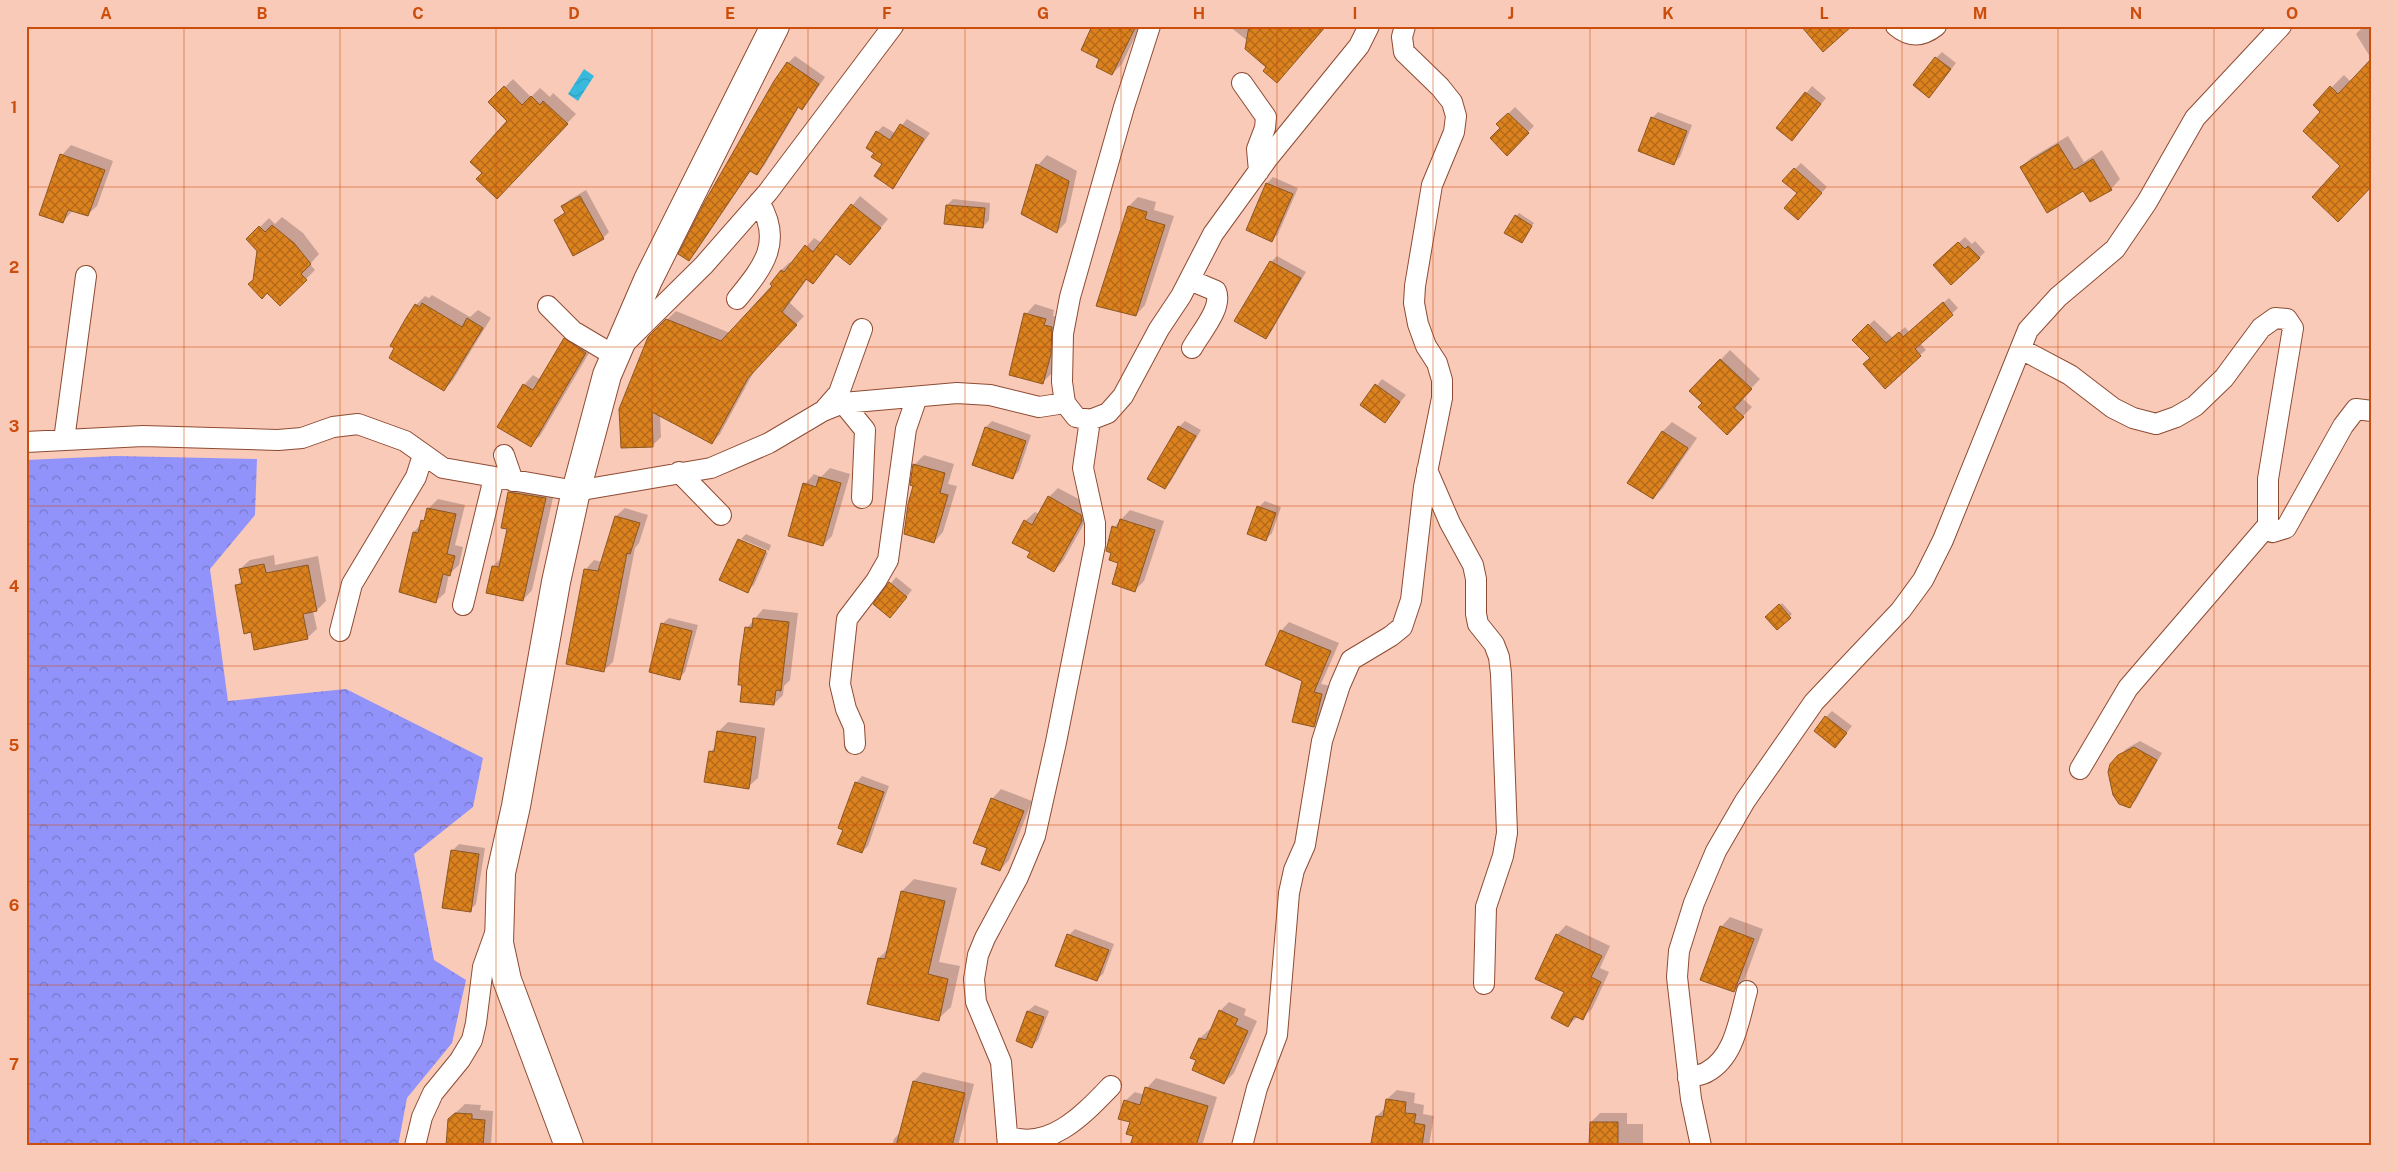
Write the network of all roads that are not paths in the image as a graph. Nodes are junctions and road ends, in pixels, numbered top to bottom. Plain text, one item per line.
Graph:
1 (775, 26) edge
2 (893, 26) edge
3 (1150, 26) edge
4 (1369, 26) edge
5 (1405, 26) edge
6 (1896, 26) edge
7 (2281, 26) edge
8 (1930, 29) edge
9 (1242, 83) dead end
10 (1259, 171) junction
11 (759, 202) junction
12 (86, 276) dead end
13 (1190, 280) junction
14 (737, 299) dead end
15 (548, 306) dead end
16 (862, 329) dead end
17 (1192, 348) dead end
18 (2021, 349) junction
19 (616, 353) junction
20 (917, 397) junction
21 (843, 403) junction
22 (1064, 403) junction
23 (824, 411) junction
24 (2372, 411) edge
25 (1090, 420) junction
26 (64, 440) junction
27 (26, 442) edge
28 (422, 455) junction
29 (504, 455) dead end
30 (1428, 470) junction
31 (679, 472) junction
32 (503, 479) junction
33 (576, 491) junction
34 (862, 498) dead end
35 (721, 516) dead end
36 (2268, 525) junction
37 (462, 605) dead end
38 (340, 631) dead end
39 (855, 744) dead end
40 (2080, 769) dead end
41 (499, 924) junction
42 (1484, 984) dead end
43 (1747, 991) dead end
44 (1688, 1078) junction
45 (1111, 1086) dead end
46 (1007, 1141) edge
47 (415, 1146) edge
48 (569, 1146) edge
49 (1242, 1146) edge
50 (1700, 1146) edge

1 - 19 main road
2 - 11 street
3 - 22 street
4 - 10 street
5 - 30 street
6 - 8 street
7 - 18 street
9 - 10 street
10 - 13 street
11 - 14 street
11 - 19 street
12 - 26 street
13 - 17 street
13 - 25 street
15 - 19 street
16 - 23 street
18 - 36 street
18 - 44 street
19 - 33 main road
20 - 21 street
20 - 22 street
20 - 39 street
21 - 23 street
21 - 34 street
22 - 25 street
23 - 31 street
24 - 36 street
25 - 46 street
26 - 27 street
26 - 28 street
28 - 32 street
28 - 38 street
29 - 32 street
30 - 42 street
30 - 49 street
31 - 33 street
31 - 35 street
32 - 33 street
32 - 37 street
33 - 41 main road
36 - 40 street
41 - 47 street
41 - 48 main road
43 - 44 street
44 - 50 street
45 - 46 street

